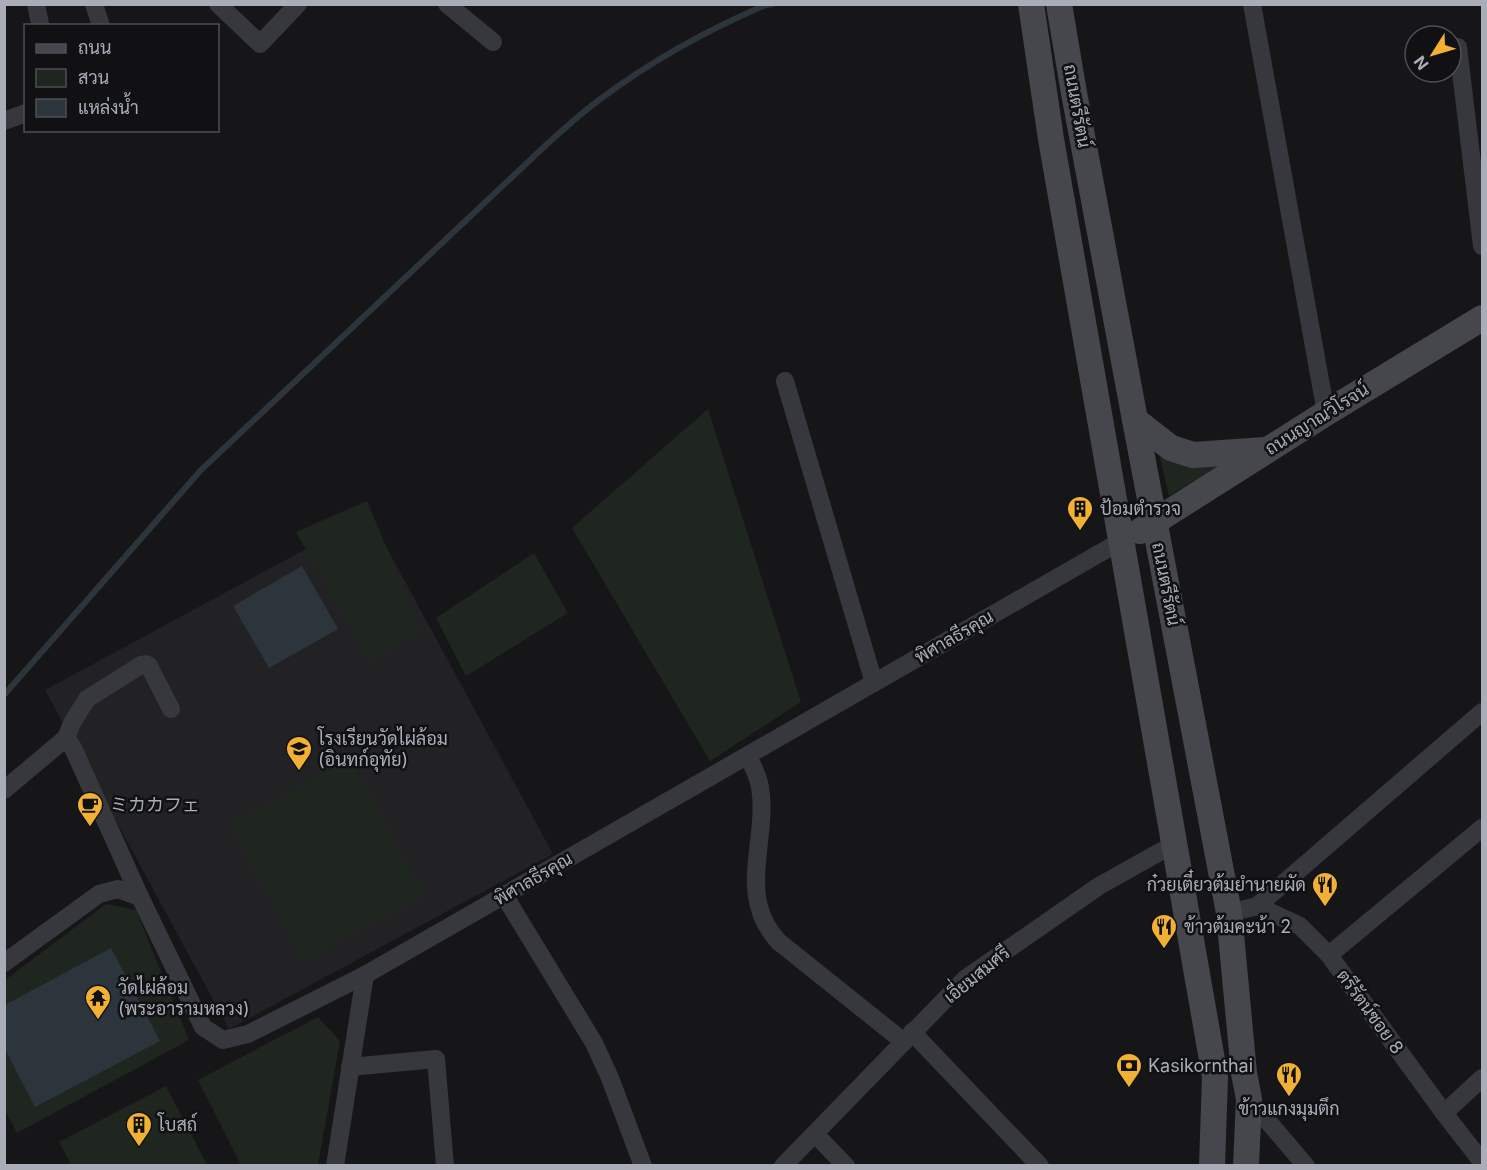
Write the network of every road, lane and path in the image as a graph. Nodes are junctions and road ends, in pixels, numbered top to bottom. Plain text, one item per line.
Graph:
1 (36, 4) edge
2 (94, 4) edge
3 (218, 4) edge
4 (297, 4) edge
5 (447, 4) edge
6 (1031, 4) edge
7 (1252, 4) edge
8 (1061, 14) edge
9 (40, 24) dead end
10 (100, 24) edge
11 (493, 42) dead end
12 (1462, 84) edge
13 (24, 114) edge
14 (4, 121) edge
15 (1482, 246) edge
16 (1482, 318) edge
17 (785, 381) dead end
18 (1326, 413) junction
19 (1135, 420) junction
20 (1269, 449) junction
21 (1154, 523) junction
22 (1121, 541) junction
23 (874, 683) junction
24 (171, 709) dead end
25 (1482, 712) edge
26 (66, 738) junction
27 (748, 757) junction
28 (4, 790) edge
29 (1482, 828) edge
30 (1174, 844) junction
31 (504, 896) junction
32 (140, 897) junction
33 (1257, 906) junction
34 (1229, 913) junction
35 (1329, 955) junction
36 (4, 963) edge
37 (365, 975) junction
38 (908, 1037) junction
39 (351, 1067) junction
40 (1482, 1078) edge
41 (1249, 1099) junction
42 (1444, 1113) junction
43 (815, 1134) junction
44 (1482, 1162) edge
45 (335, 1166) edge
46 (445, 1166) edge
47 (643, 1166) edge
48 (783, 1166) edge
49 (846, 1166) edge
50 (1040, 1166) edge
51 (1212, 1166) edge
52 (1246, 1166) edge
53 (1306, 1166) edge

1 - 9 street
2 - 10 street
3 - 4 street
5 - 11 street
6 - 22 main road, ถนนตรีรัตน์
7 - 18 street
8 - 19 main road, ถนนตรีรัตน์
12 - 15 street
13 - 14 street
16 - 18 main road, ถนนญาณวิโรจน์
17 - 23 street
18 - 20 main road, ถนนญาณวิโรจน์
19 - 20 main road
19 - 21 main road, ถนนตรีรัตน์
20 - 21 main road, ถนนญาณวิโรจน์
21 - 22 main road, ถนนญาณวิโรจน์
21 - 34 main road, ถนนตรีรัตน์
22 - 23 street, พิศาลธีรคุณ
22 - 30 main road, ถนนตรีรัตน์
23 - 27 street, พิศาลธีรคุณ
24 - 26 street
25 - 33 street
26 - 28 street
26 - 32 street, พิศาลธีรคุณ
27 - 31 street, พิศาลธีรคุณ
27 - 38 street
29 - 35 street
30 - 38 street, เอี่ยมสมศรี
30 - 51 main road, ถนนตรีรัตน์
31 - 37 street, พิศาลธีรคุณ
31 - 47 street
32 - 36 street
32 - 37 street, พิศาลธีรคุณ
33 - 34 street
33 - 35 street, ตรีรัตน์ซอย 8
34 - 41 main road, ถนนตรีรัตน์
35 - 42 street, ตรีรัตน์ซอย 8
37 - 39 street
38 - 43 street, เอี่ยมสมศรี
38 - 50 street
39 - 45 street
39 - 46 street
40 - 42 street
41 - 52 main road, ถนนตรีรัตน์
41 - 53 street
42 - 44 street, ตรีรัตน์ซอย 8
43 - 48 street, เอี่ยมสมศรี
43 - 49 street

